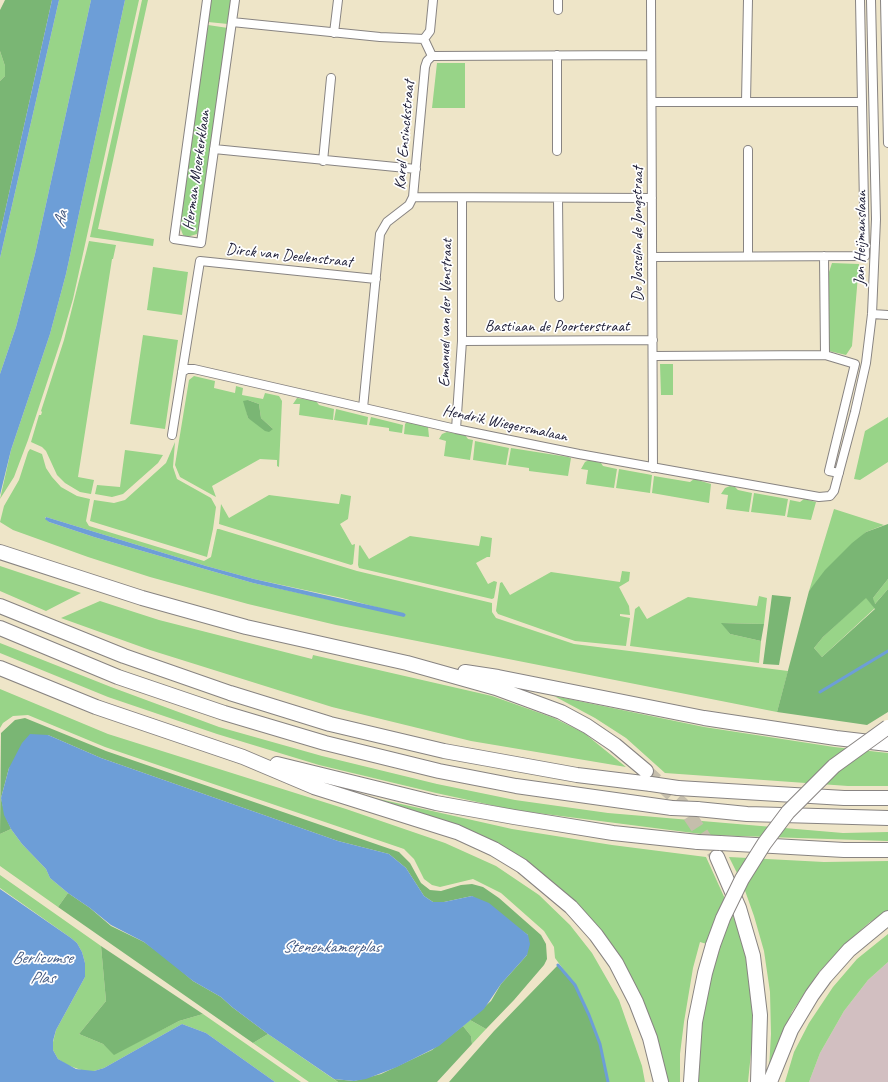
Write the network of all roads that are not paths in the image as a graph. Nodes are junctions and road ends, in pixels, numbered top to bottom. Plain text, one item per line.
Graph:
1 (207, 0) edge
2 (235, 0) edge
3 (338, 0) edge
4 (433, 0) edge
5 (558, 0) edge
6 (651, 0) edge
7 (748, 0) edge
8 (860, 0) edge
9 (871, 0) edge
10 (885, 0) edge
11 (558, 10) dead end
12 (232, 22) junction
13 (334, 33) junction
14 (424, 39) junction
15 (887, 39) edge
16 (557, 55) junction
17 (651, 55) junction
18 (432, 56) junction
19 (331, 78) dead end
20 (652, 102) junction
21 (746, 102) junction
22 (862, 102) junction
23 (888, 131) edge
24 (888, 143) edge
25 (214, 149) junction
26 (748, 150) dead end
27 (557, 151) dead end
28 (323, 160) junction
29 (416, 169) junction
30 (413, 197) junction
31 (462, 198) junction
32 (558, 198) junction
33 (652, 198) junction
34 (748, 256) junction
35 (824, 256) junction
36 (652, 257) junction
37 (376, 279) junction
38 (559, 297) dead end
39 (872, 314) junction
40 (888, 315) edge
41 (653, 340) junction
42 (462, 341) junction
43 (825, 355) junction
44 (653, 356) junction
45 (182, 372) junction
46 (363, 408) junction
47 (456, 429) junction
48 (172, 436) dead end
49 (653, 468) junction
50 (839, 473) junction
51 (826, 498) joint
52 (6, 554) edge
53 (0, 606) edge
54 (0, 628) edge
55 (407, 663) junction
56 (0, 668) edge
57 (888, 727) edge
58 (888, 744) edge
59 (243, 757) junction
60 (649, 778) junction
61 (888, 798) edge
62 (888, 818) edge
63 (888, 850) edge
64 (717, 857) tunnel mouth
65 (888, 918) edge
66 (661, 1082) edge
67 (692, 1082) edge
68 (758, 1082) edge
69 (770, 1082) edge

1 - 25 street, Herman Moerkerklaan
2 - 12 street, Herman Moerkerklaan
3 - 13 street
4 - 14 street
5 - 11 street
6 - 17 street, De Josselin de Jongstraat
7 - 21 street
8 - 22 street, Jan Heijmanslaan
9 - 39 street, Jan Heijmanslaan
10 - 15 street
12 - 13 street
12 - 25 street, Herman Moerkerklaan
13 - 14 street
14 - 18 street
15 - 23 street
16 - 17 street
16 - 18 street
16 - 27 street
17 - 20 street, De Josselin de Jongstraat
18 - 29 street, Karel Ensinckstraat
19 - 28 street
20 - 21 street
20 - 33 street, De Josselin de Jongstraat
21 - 22 street
22 - 35 street, Jan Heijmanslaan
23 - 24 street
25 - 28 street
26 - 34 street
28 - 29 street
29 - 30 street, Karel Ensinckstraat
30 - 31 street
30 - 37 street, Karel Ensinckstraat
31 - 32 street
31 - 42 street, Emanuel van der Venstraat
32 - 33 street
32 - 38 street
33 - 36 street, De Josselin de Jongstraat
34 - 35 street
34 - 36 street
35 - 43 street
36 - 41 street, De Josselin de Jongstraat
37 - 45 street, Dirck van Deelenstraat
37 - 46 street, Karel Ensinckstraat
39 - 40 street
39 - 50 street, Jan Heijmanslaan
41 - 42 street, Bastiaan de Poorterstraat
41 - 44 street, De Josselin de Jongstraat
42 - 47 street, Emanuel van der Venstraat
43 - 44 street
43 - 50 street
44 - 49 street, De Josselin de Jongstraat
45 - 46 street, Hendrik Wiegersmalaan
45 - 48 street
46 - 47 street, Hendrik Wiegersmalaan
47 - 49 street, Hendrik Wiegersmalaan
49 - 51 street, Hendrik Wiegersmalaan
50 - 51 street, Jan Heijmanslaan
52 - 55 highway
53 - 60 highway
54 - 62 highway, bridge
55 - 58 highway
55 - 60 highway
56 - 59 highway
57 - 67 highway, bridge
59 - 63 highway, bridge
59 - 66 highway
60 - 61 highway, bridge
64 - 68 highway
65 - 69 highway

